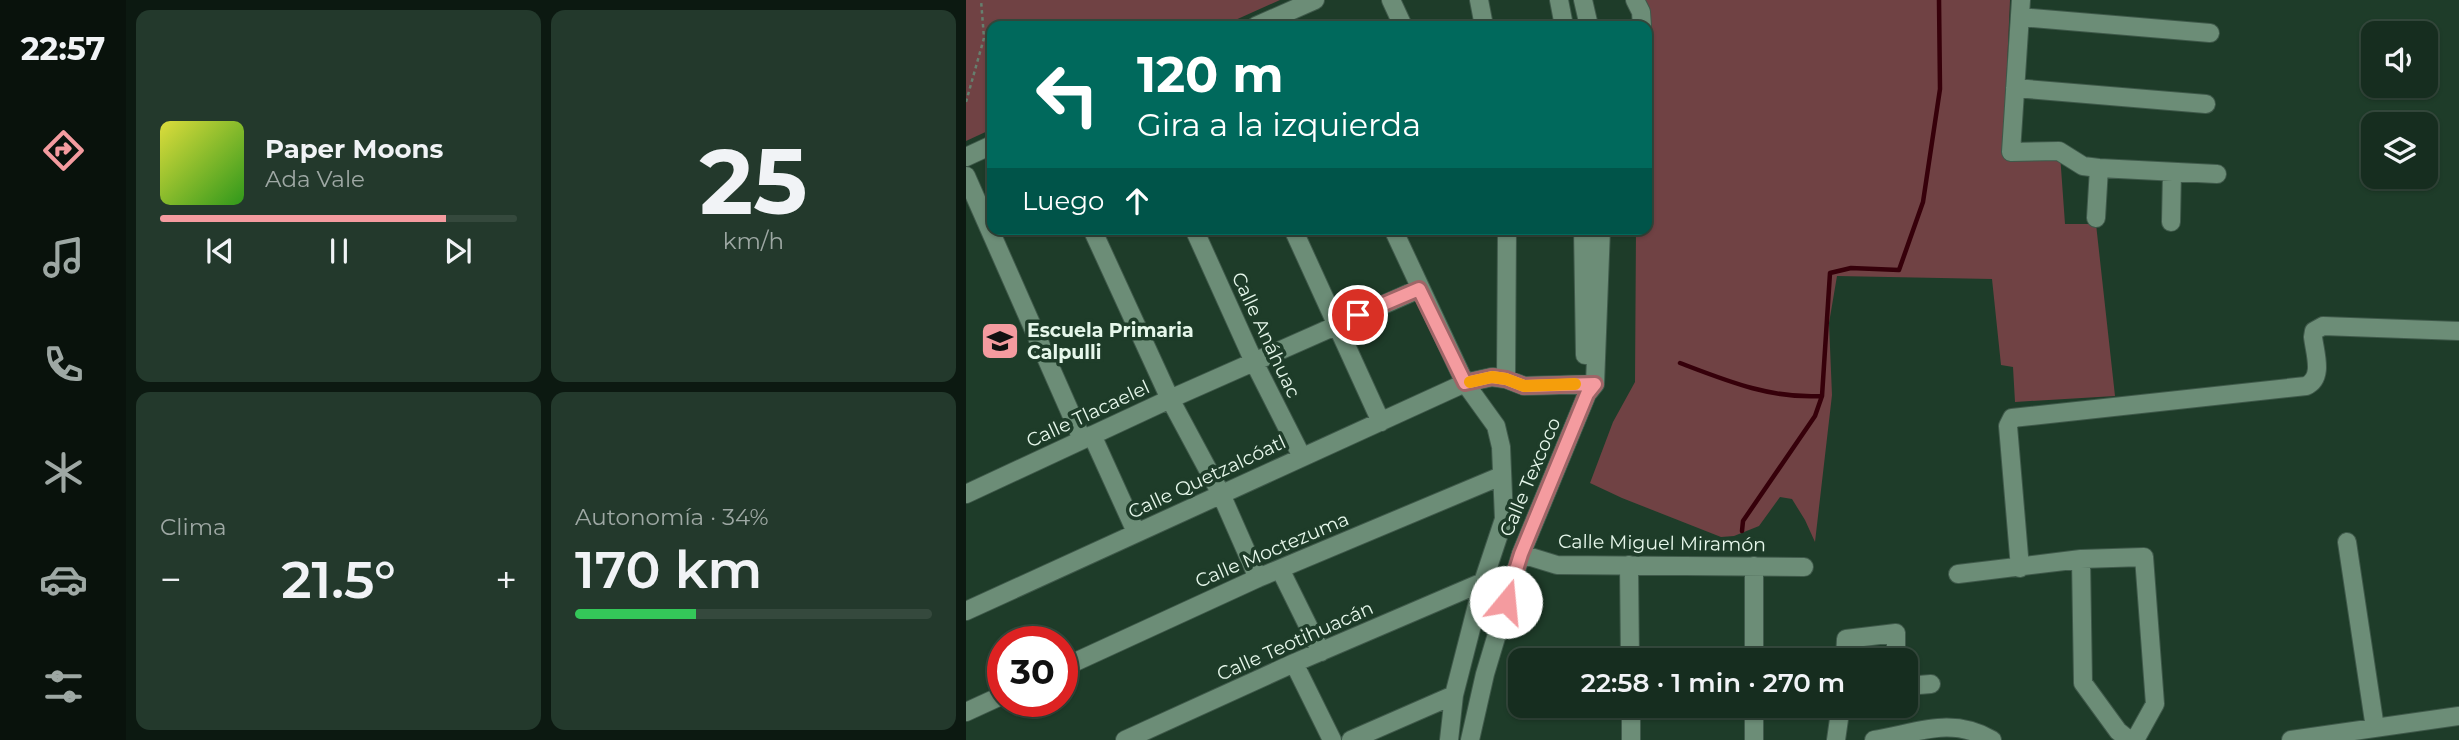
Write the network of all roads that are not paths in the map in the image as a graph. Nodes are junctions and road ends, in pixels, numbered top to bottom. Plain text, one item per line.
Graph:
1 (1315, 0) edge
2 (1391, 0) edge
3 (1479, 0) edge
4 (1559, 0) edge
5 (1583, 0) edge
6 (1635, 0) edge
7 (1293, 4) edge
8 (2020, 9) edge
9 (1264, 21) edge
10 (1301, 21) edge
11 (1401, 21) edge
12 (1483, 21) edge
13 (1563, 21) edge
14 (1588, 21) edge
15 (1643, 21) edge
16 (2210, 33) dead end
17 (2015, 88) junction
18 (2206, 104) dead end
19 (987, 147) edge
20 (966, 157) edge
21 (2099, 168) junction
22 (2172, 172) junction
23 (2217, 174) dead end
24 (966, 176) edge
25 (2096, 218) dead end
26 (987, 221) edge
27 (2171, 222) dead end
28 (993, 235) edge
29 (1095, 235) edge
30 (1197, 235) edge
31 (1296, 235) edge
32 (1396, 235) edge
33 (1583, 235) edge
34 (1601, 235) edge
35 (1507, 238) edge
36 (1419, 289) junction
37 (1337, 324) junction
38 (2459, 331) edge
39 (1254, 362) junction
40 (1506, 379) junction
41 (1465, 383) junction
42 (1589, 387) junction
43 (1170, 399) junction
44 (1381, 422) junction
45 (1087, 437) junction
46 (1302, 457) junction
47 (1501, 476) junction
48 (966, 494) edge
49 (1221, 494) junction
50 (1136, 533) junction
51 (2347, 542) dead end
52 (1521, 554) junction
53 (2081, 559) junction
54 (1629, 565) junction
55 (1754, 566) junction
56 (1804, 567) dead end
57 (2020, 568) junction
58 (1280, 569) junction
59 (1958, 574) dead end
60 (1258, 578) junction
61 (1483, 582) junction
62 (966, 611) edge
63 (1630, 648) edge
64 (1754, 648) edge
65 (1845, 648) edge
66 (1896, 648) edge
67 (1321, 652) junction
68 (1078, 661) edge
69 (1294, 663) junction
70 (1931, 684) dead end
71 (1918, 685) edge
72 (1454, 695) junction
73 (987, 702) edge
74 (966, 712) edge
75 (2459, 716) edge
76 (1631, 718) edge
77 (1754, 718) edge
78 (1839, 718) edge
79 (2375, 728) junction
80 (1125, 740) edge
81 (1332, 740) edge
82 (1350, 740) edge
83 (1449, 740) edge
84 (1470, 740) edge
85 (1631, 740) edge
86 (1754, 740) edge
87 (1836, 740) edge
88 (1875, 740) edge
89 (1992, 740) edge
90 (2129, 740) edge
91 (2135, 740) edge
92 (2291, 740) edge

1 - 7 street
2 - 11 street
3 - 12 street
4 - 13 street
5 - 14 street
6 - 15 street
7 - 9 street
7 - 10 street
8 - 16 street
8 - 17 street
17 - 18 street
17 - 21 street
19 - 20 street
21 - 22 street
21 - 25 street
22 - 23 street
22 - 27 street
24 - 26 street
28 - 45 street
29 - 43 street
30 - 39 street, Calle Anáhuac
31 - 37 street
32 - 36 street
33 - 42 street, Calle Texcoco
34 - 42 street, Calle Texcoco
35 - 40 street
36 - 37 street, Calle Tlacaelel
36 - 41 street
37 - 39 street, Calle Tlacaelel
37 - 44 street
38 - 57 street
39 - 43 street, Calle Tlacaelel
39 - 46 street, Calle Anáhuac
40 - 41 street, Calle Quetzalcóatl
40 - 42 street
41 - 44 street, Calle Quetzalcóatl
41 - 47 street
42 - 52 street, Calle Texcoco
43 - 45 street, Calle Tlacaelel
43 - 49 street
44 - 46 street, Calle Quetzalcóatl
45 - 48 street, Calle Tlacaelel
45 - 50 street
46 - 49 street, Calle Quetzalcóatl
47 - 58 street, Calle Moctezuma
47 - 61 street
49 - 50 street, Calle Quetzalcóatl
49 - 60 street
50 - 62 street, Calle Quetzalcóatl
51 - 79 street
52 - 54 street, Calle Miguel Miramón
52 - 84 street, Calle Texcoco
53 - 57 street
53 - 90 street
53 - 91 street
54 - 55 street, Calle Miguel Miramón
54 - 63 street
55 - 56 street, Calle Miguel Miramón
55 - 64 street
57 - 59 street
58 - 60 street, Calle Moctezuma
58 - 67 street
60 - 68 street, Calle Moctezuma
61 - 67 street, Calle Teotihuacán
61 - 72 street
65 - 66 street
67 - 69 street, Calle Teotihuacán
69 - 80 street, Calle Teotihuacán
69 - 81 street
70 - 71 street
72 - 82 street
72 - 83 street
73 - 74 street
75 - 79 street
76 - 85 street
77 - 86 street
78 - 87 street
79 - 92 street
88 - 89 street

